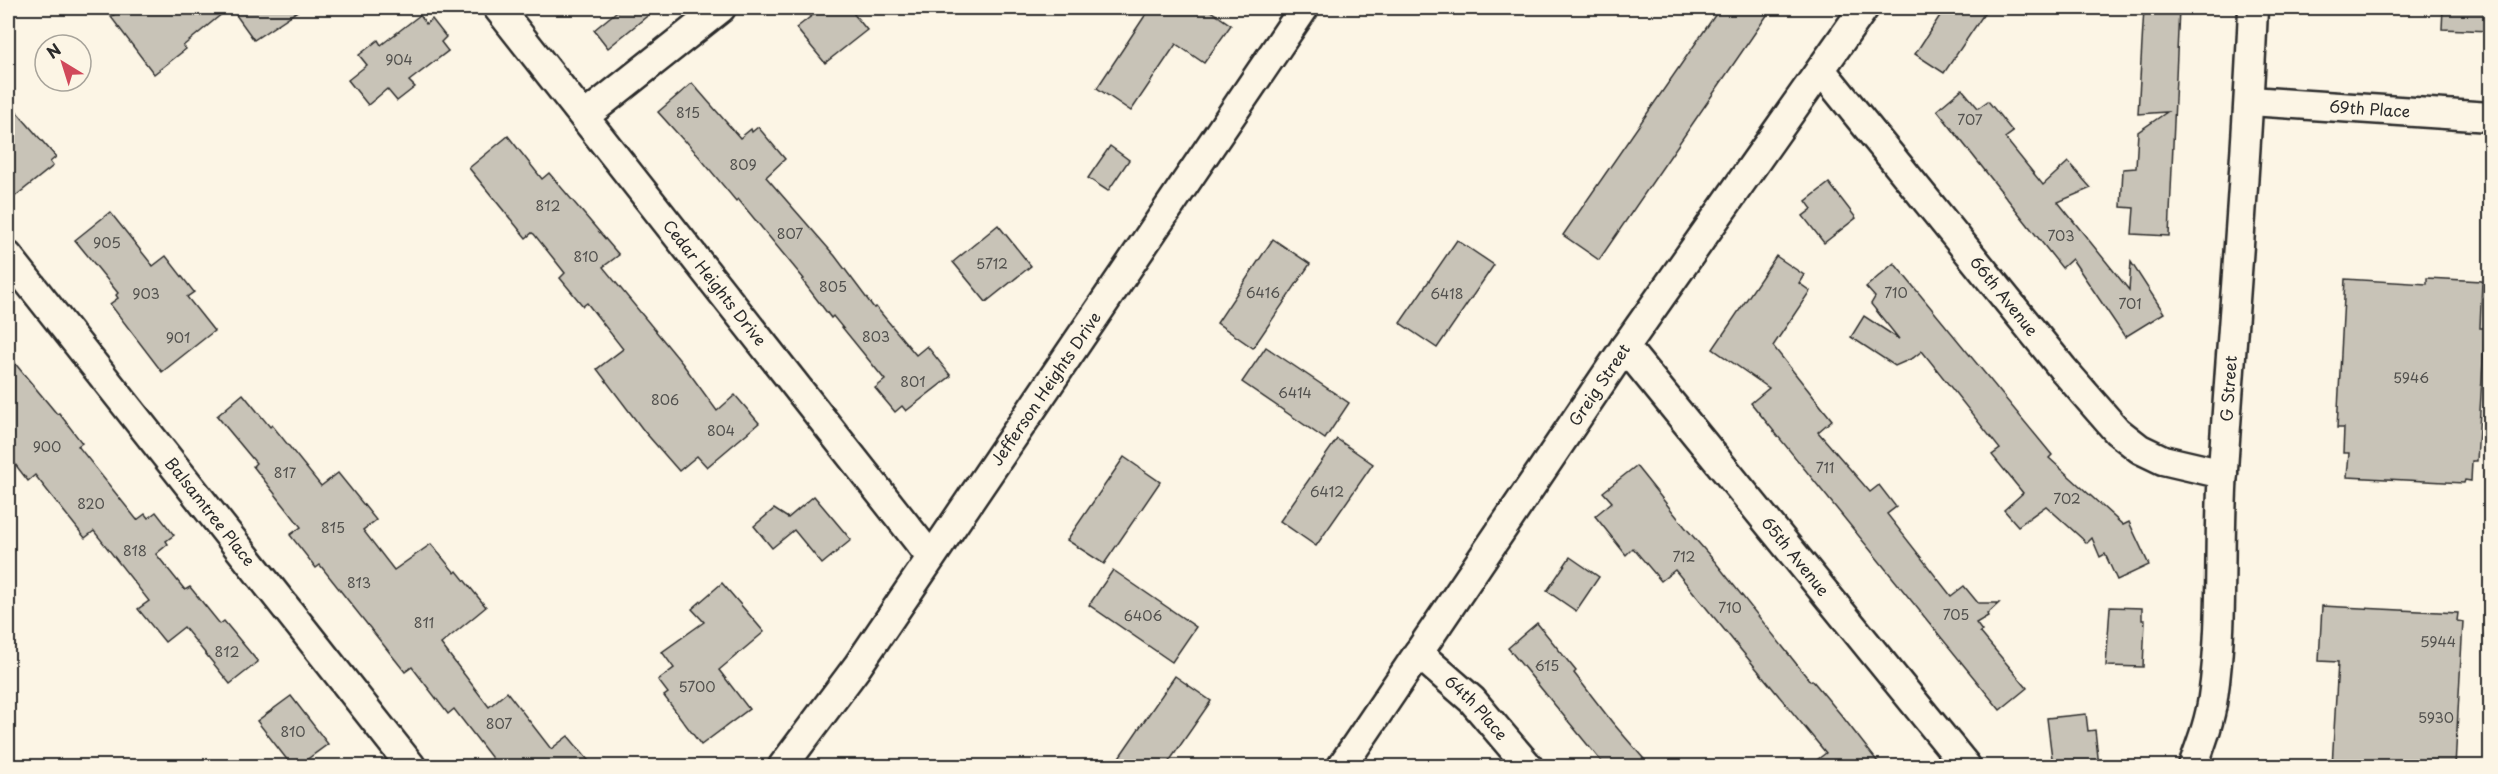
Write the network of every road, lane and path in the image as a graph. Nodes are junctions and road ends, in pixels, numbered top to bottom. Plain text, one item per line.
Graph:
1 (498, 8) edge
2 (721, 8) edge
3 (1304, 8) edge
4 (1864, 8) edge
5 (2253, 8) edge
6 (1821, 70) junction
7 (2250, 100) junction
8 (585, 116) junction
9 (2490, 117) edge
10 (8, 256) edge
11 (1625, 347) junction
12 (2223, 474) junction
13 (930, 556) junction
14 (1418, 653) junction
15 (411, 766) edge
16 (783, 766) edge
17 (1342, 766) edge
18 (1528, 766) edge
19 (1966, 766) edge
20 (2193, 766) edge

1 - 8 street, Cedar Heights Drive
2 - 8 street
3 - 13 street, Jefferson Heights Drive
4 - 6 street, Greig Street
5 - 7 street, G Street
6 - 11 street, Greig Street
6 - 12 street, 66th Avenue
7 - 9 street, 69th Place
7 - 12 street, G Street
8 - 13 street, Cedar Heights Drive
10 - 15 street, Balsamtree Place
11 - 14 street, Greig Street
11 - 19 street, 65th Avenue
12 - 20 street, G Street
13 - 16 street, Jefferson Heights Drive
14 - 17 street, Greig Street
14 - 18 street, 64th Place

